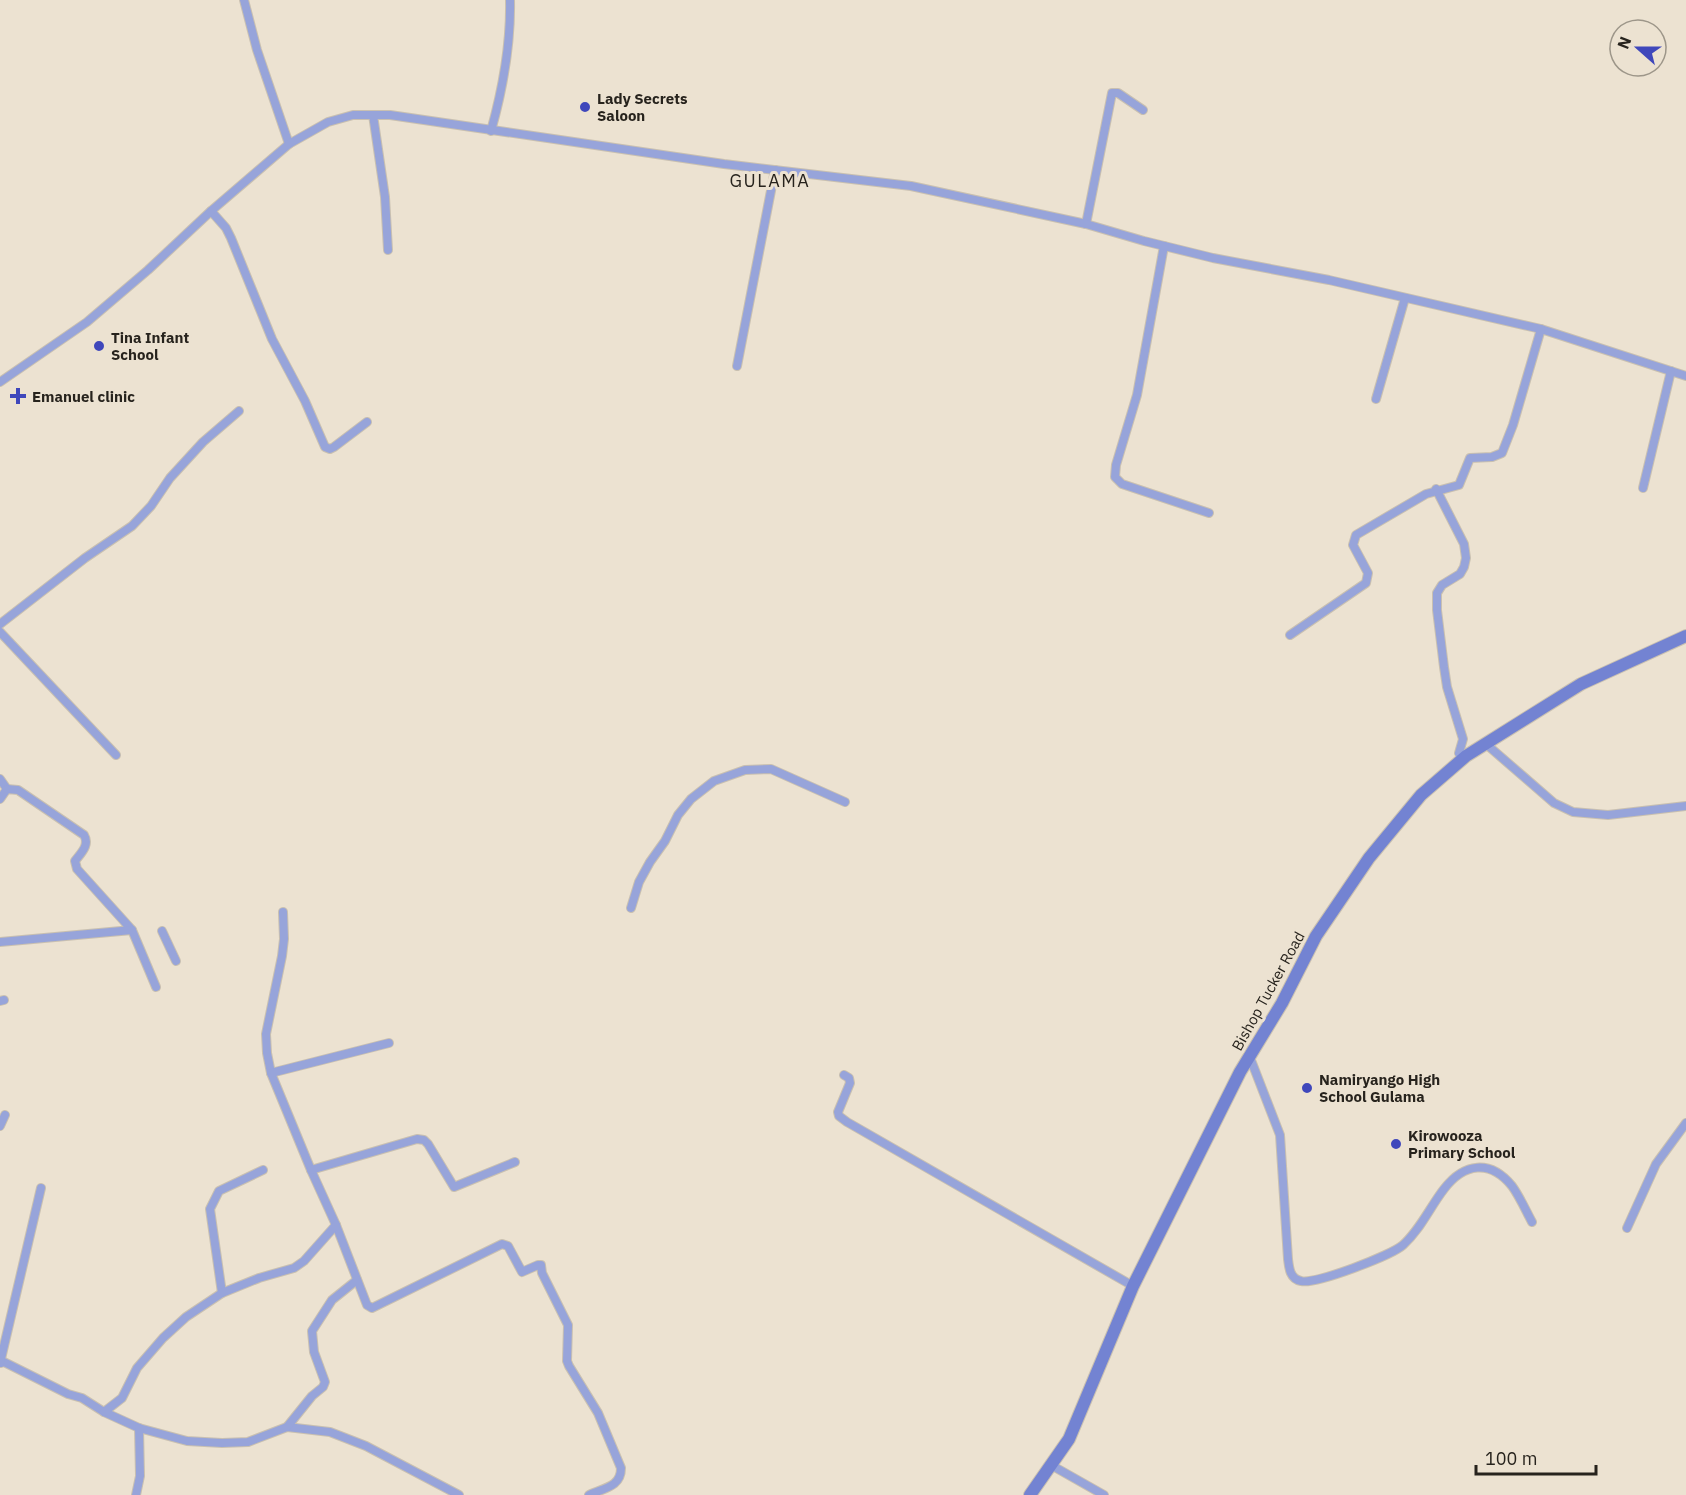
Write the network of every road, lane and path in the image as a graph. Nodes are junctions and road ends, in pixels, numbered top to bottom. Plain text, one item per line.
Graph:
1 (244, 0) edge
2 (510, 0) edge
3 (1143, 110) dead end
4 (373, 115) junction
5 (491, 131) junction
6 (289, 144) junction
7 (776, 170) junction
8 (211, 211) junction
9 (1086, 224) junction
10 (1164, 246) junction
11 (388, 250) dead end
12 (1405, 298) junction
13 (1541, 329) junction
14 (737, 366) dead end
15 (1671, 371) junction
16 (1686, 376) edge
17 (0, 382) edge
18 (1376, 399) dead end
19 (239, 411) dead end
20 (367, 422) dead end
21 (1643, 488) dead end
22 (1436, 489) junction
23 (1209, 513) dead end
24 (0, 624) edge
25 (0, 632) edge
26 (1290, 635) dead end
27 (1686, 636) edge
28 (1486, 744) junction
29 (1459, 753) dead end
30 (116, 755) dead end
31 (0, 779) edge
32 (7, 789) junction
33 (0, 799) edge
34 (845, 802) dead end
35 (1686, 806) edge
36 (631, 908) dead end
37 (283, 912) dead end
38 (132, 930) junction
39 (162, 931) dead end
40 (0, 942) edge
41 (176, 961) dead end
42 (156, 987) dead end
43 (389, 1043) dead end
44 (1249, 1055) junction
45 (271, 1073) junction
46 (844, 1075) dead end
47 (5, 1115) dead end
48 (1686, 1123) edge
49 (0, 1126) edge
50 (515, 1162) dead end
51 (263, 1170) dead end
52 (311, 1170) junction
53 (41, 1188) dead end
54 (1532, 1222) dead end
55 (336, 1226) junction
56 (1626, 1228) dead end
57 (357, 1280) junction
58 (1133, 1286) junction
59 (222, 1293) junction
60 (1, 1364) edge
61 (104, 1412) junction
62 (288, 1426) junction
63 (139, 1428) junction
64 (1051, 1464) junction
65 (136, 1495) edge
66 (459, 1495) edge
67 (589, 1495) edge
68 (1030, 1495) edge
69 (1104, 1495) edge

1 - 6 street
2 - 5 street
3 - 9 street
4 - 5 street
4 - 6 street
4 - 11 street
5 - 7 street
6 - 8 street
7 - 9 street
7 - 14 street
8 - 17 street
8 - 20 street
9 - 10 street
10 - 12 street
10 - 23 street
12 - 13 street
12 - 18 street
13 - 15 street
13 - 22 street
15 - 16 street
15 - 21 street
19 - 24 street
22 - 26 street
22 - 29 street
25 - 30 street
27 - 28 main road, Bishop Tucker Road
28 - 35 street
28 - 44 main road, Bishop Tucker Road
31 - 32 street
32 - 33 street
32 - 38 street
34 - 36 street
37 - 45 street
38 - 40 street
38 - 42 street
39 - 41 street
43 - 45 street
44 - 54 street
44 - 58 main road, Bishop Tucker Road
45 - 52 street
46 - 58 street
47 - 49 street
48 - 56 street
50 - 52 street
51 - 59 street
52 - 55 street
53 - 60 street
55 - 57 street
55 - 59 street
57 - 62 street
57 - 67 street
58 - 64 main road, Bishop Tucker Road
59 - 61 street
60 - 61 street
61 - 63 street
62 - 63 street
62 - 66 street
63 - 65 street
64 - 68 main road, Bishop Tucker Road
64 - 69 street

